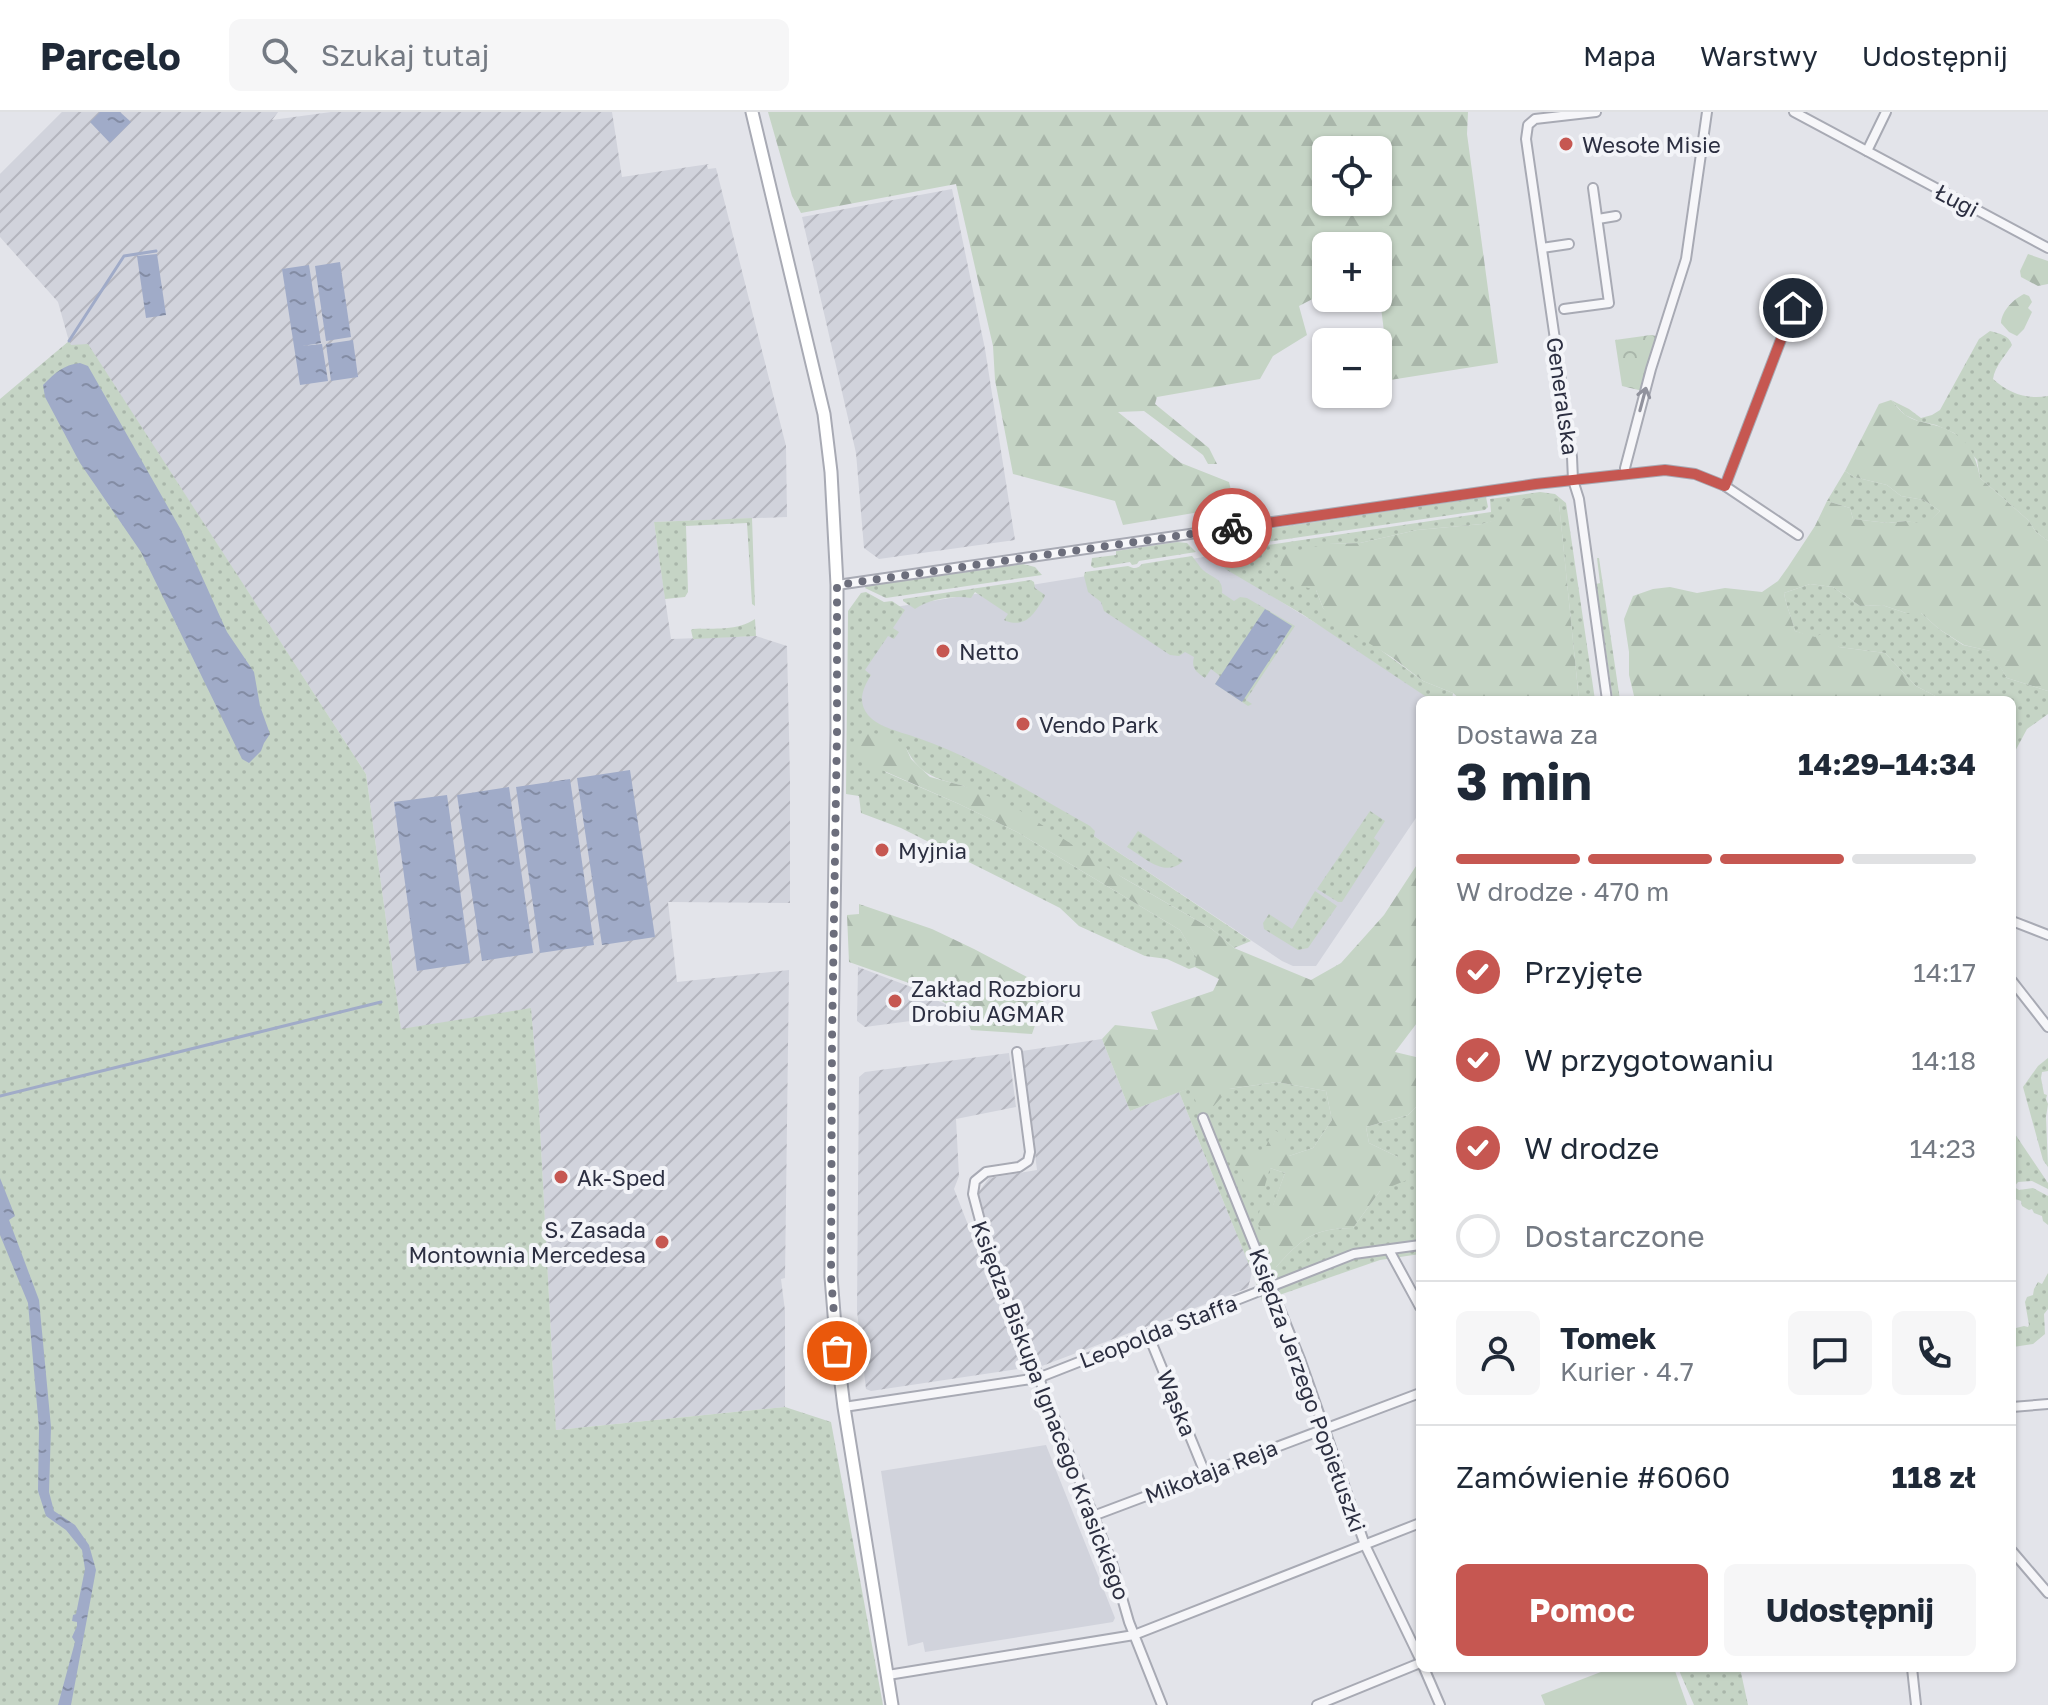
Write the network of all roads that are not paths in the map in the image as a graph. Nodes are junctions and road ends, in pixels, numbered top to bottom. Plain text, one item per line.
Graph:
1 (752, 112) edge
2 (1596, 112) edge
3 (1707, 112) edge
4 (1794, 112) edge
5 (1886, 112) edge
6 (1867, 151) junction
7 (1593, 188) dead end
8 (1616, 216) dead end
9 (1598, 219) junction
10 (1569, 244) dead end
11 (1542, 248) junction
12 (2048, 248) edge
13 (1793, 308) dead end
14 (1564, 309) dead end
15 (1626, 474) junction
16 (1573, 480) junction
17 (1725, 486) junction
18 (1798, 535) dead end
19 (837, 585) junction
20 (1606, 696) edge
21 (2016, 923) edge
22 (2048, 935) edge
23 (2016, 986) edge
24 (2048, 1027) edge
25 (1017, 1052) dead end
26 (1203, 1118) dead end
27 (1416, 1246) edge
28 (1389, 1250) junction
29 (1272, 1287) junction
30 (1416, 1300) edge
31 (1148, 1334) junction
32 (1038, 1378) junction
33 (1416, 1394) edge
34 (2048, 1404) edge
35 (844, 1407) junction
36 (2016, 1407) edge
37 (1324, 1428) junction
38 (1205, 1473) junction
39 (1093, 1516) junction
40 (1416, 1525) edge
41 (1365, 1545) junction
42 (2016, 1556) edge
43 (2048, 1593) edge
44 (1134, 1635) junction
45 (1416, 1653) edge
46 (1416, 1663) edge
47 (1426, 1672) edge
48 (1912, 1672) edge
49 (888, 1675) junction
50 (892, 1705) edge
51 (1162, 1705) edge
52 (1317, 1705) edge
53 (1440, 1705) edge
54 (1916, 1705) edge

1 - 19 street
2 - 11 street, Generalska
15 -> 3 street
4 - 6 street, Ługi
5 - 6 street
6 - 12 street, Ługi
7 - 9 street
8 - 9 street
9 - 14 street
10 - 11 street
11 - 16 street, Generalska
13 - 17 street
15 - 16 street
15 - 17 street
16 - 19 street
16 - 20 street, Generalska
17 - 18 street
19 - 35 street
21 - 22 street
23 - 24 street
25 - 32 street, Księdza Biskupa Ignacego Krasickiego
26 - 29 street, Księdza Jerzego Popiełuszki
27 - 28 street, Leopolda Staffa
28 - 29 street, Leopolda Staffa
28 - 30 street
29 - 31 street, Leopolda Staffa
29 - 37 street, Księdza Jerzego Popiełuszki
31 - 32 street, Leopolda Staffa
31 - 38 street, Wąska
32 - 35 street, Leopolda Staffa
32 - 39 street, Księdza Biskupa Ignacego Krasickiego
33 - 37 street, Mikołaja Reja
34 - 36 street
35 - 49 street
37 - 38 street, Mikołaja Reja
37 - 41 street, Księdza Jerzego Popiełuszki
38 - 39 street, Mikołaja Reja
39 - 44 street, Księdza Biskupa Ignacego Krasickiego
40 - 41 street
41 - 44 street
41 - 45 street, Księdza Jerzego Popiełuszki
42 - 43 street
44 - 49 street
44 - 51 street, Księdza Biskupa Ignacego Krasickiego
46 - 52 street
47 - 53 street
48 - 54 street
49 - 50 street

